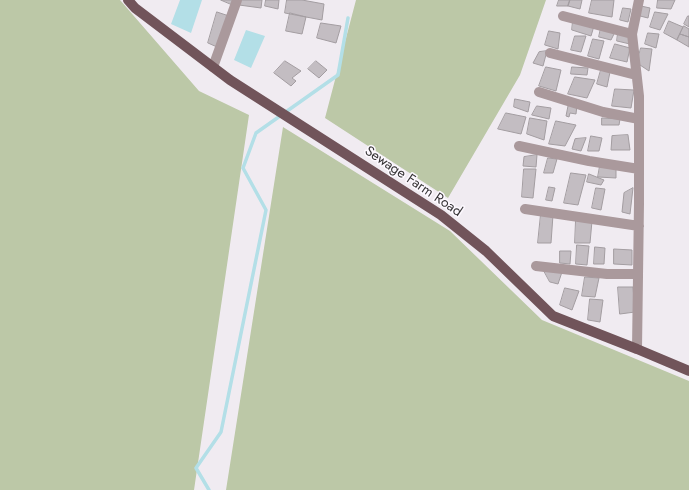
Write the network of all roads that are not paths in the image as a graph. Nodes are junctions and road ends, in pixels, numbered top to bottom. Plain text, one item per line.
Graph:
1 (128, 0) edge
2 (237, 0) edge
3 (639, 0) edge
4 (563, 16) dead end
5 (632, 34) junction
6 (550, 53) dead end
7 (213, 67) junction
8 (636, 74) junction
9 (539, 92) dead end
10 (639, 119) junction
11 (519, 146) dead end
12 (639, 169) junction
13 (525, 209) dead end
14 (639, 226) junction
15 (536, 266) dead end
16 (638, 274) junction
17 (637, 349) junction
18 (689, 371) edge

1 - 7 main road, Sewage Farm Road
2 - 7 street
3 - 5 street
4 - 5 street
5 - 8 street
6 - 8 street
7 - 17 main road, Sewage Farm Road
8 - 10 street
9 - 10 street
10 - 12 street
11 - 12 street
12 - 14 street
13 - 14 street
14 - 16 street
15 - 16 street
16 - 17 street
17 - 18 main road, Sewage Farm Road

